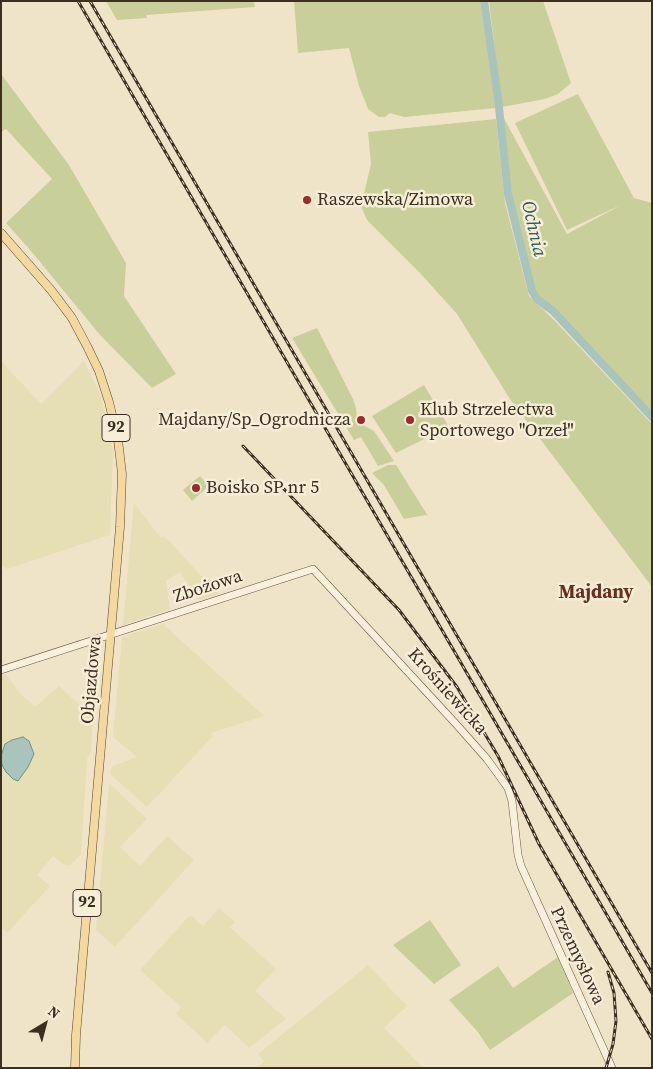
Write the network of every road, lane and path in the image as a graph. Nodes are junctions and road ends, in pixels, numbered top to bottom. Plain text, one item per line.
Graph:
1 (1, 233) edge
2 (313, 569) joint
3 (111, 634) junction
4 (1, 670) edge
5 (518, 855) joint
6 (76, 1035) junction
7 (70, 1068) edge
8 (75, 1068) edge
9 (612, 1068) edge

1 - 3 main road, Objazdowa / 92
2 - 3 street, Zbożowa
2 - 5 street, Krośniewicka
3 - 4 street, Zbożowa
3 - 6 main road, Objazdowa / 92
5 - 9 street, Przemysłowa
6 - 7 main road, Objazdowa / 92
6 - 8 main road, Objazdowa / 92

